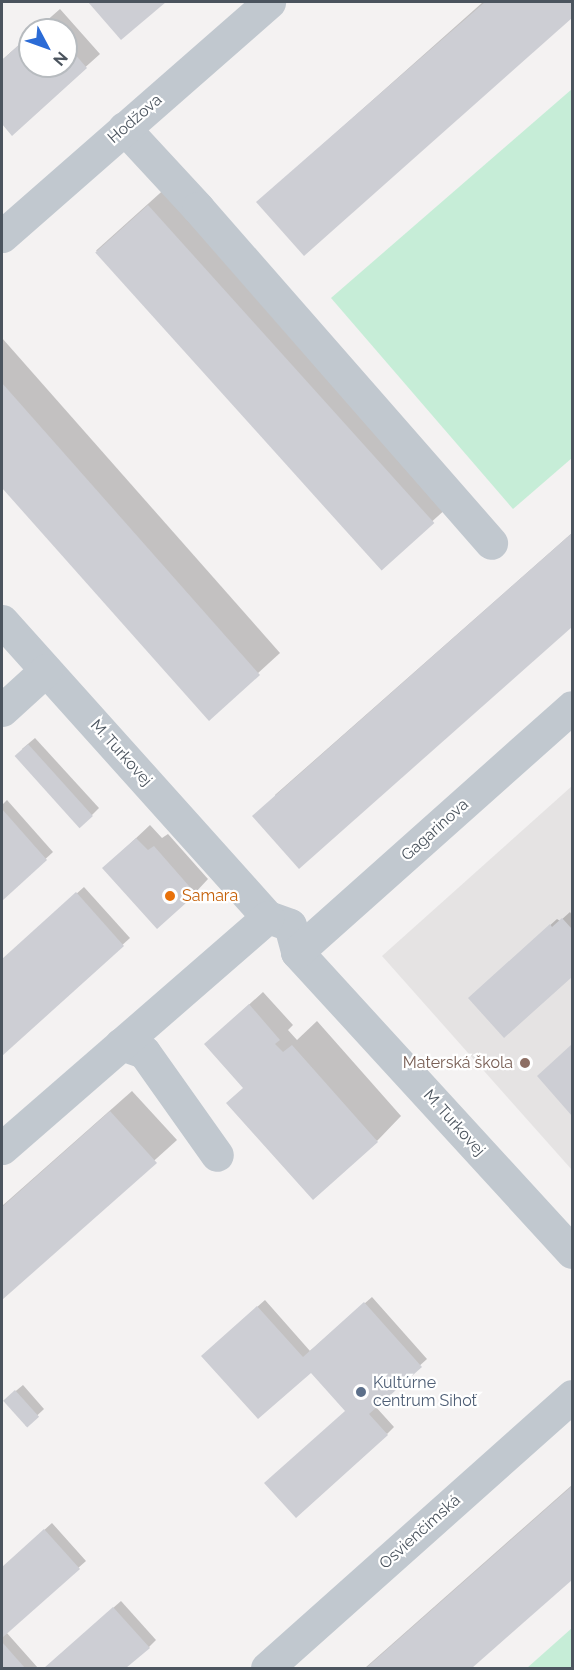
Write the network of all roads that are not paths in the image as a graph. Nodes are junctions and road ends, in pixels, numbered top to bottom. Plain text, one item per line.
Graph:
1 (269, 2) edge
2 (124, 128) junction
3 (2, 236) edge
4 (491, 543) dead end
5 (2, 621) edge
6 (46, 670) junction
7 (573, 707) edge
8 (2, 710) edge
9 (268, 917) junction
10 (297, 952) junction
11 (121, 1044) junction
12 (2, 1148) edge
13 (217, 1155) dead end
14 (573, 1252) edge
15 (573, 1396) edge
16 (267, 1668) edge

1 - 2 street, Hodžova
2 - 3 street, Hodžova
2 - 4 street
5 - 6 street, M. Turkovej
6 - 8 street
6 - 9 street, M. Turkovej
7 - 10 street, Gagarinova
9 - 10 street, M. Turkovej
9 - 11 street
10 - 14 street, M. Turkovej
11 - 12 street
11 - 13 street
15 - 16 street, Osvienčimská

